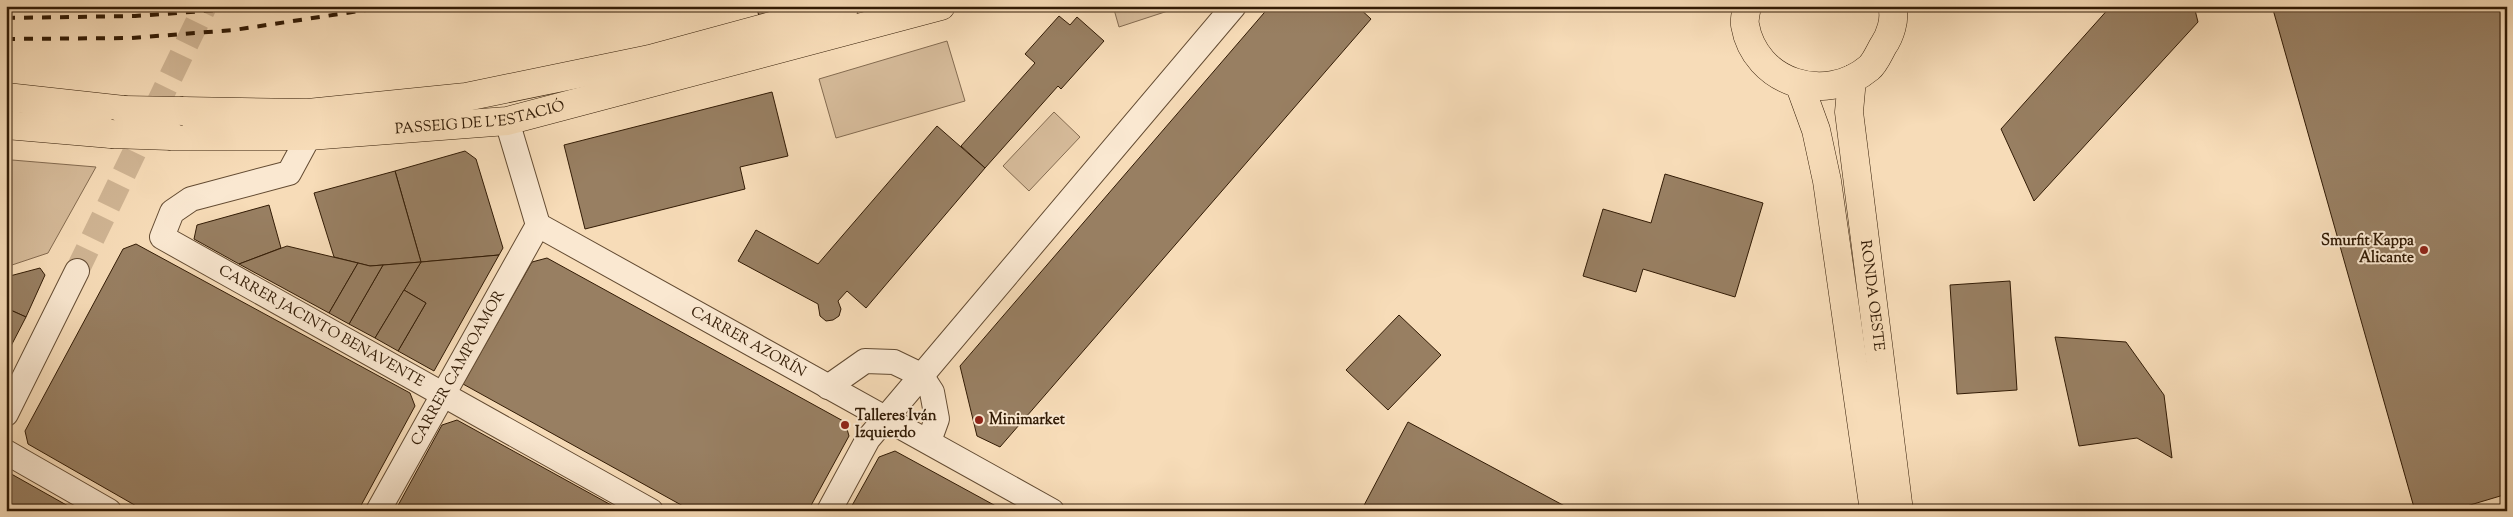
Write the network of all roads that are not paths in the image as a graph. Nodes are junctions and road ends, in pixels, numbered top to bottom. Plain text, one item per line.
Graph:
1 (845, 6) edge
2 (941, 6) edge
3 (1234, 6) edge
4 (1892, 6) edge
5 (1741, 12) edge
6 (1852, 79) junction
7 (1800, 86) junction
8 (6, 97) edge
9 (507, 121) junction
10 (6, 124) edge
11 (309, 136) junction
12 (538, 225) junction
13 (77, 271) tunnel mouth
14 (921, 375) junction
15 (828, 387) junction
16 (442, 393) junction
17 (6, 414) edge
18 (886, 418) junction
19 (929, 441) junction
20 (6, 452) edge
21 (109, 511) edge
22 (378, 511) edge
23 (651, 511) edge
24 (829, 511) edge
25 (1052, 511) edge
26 (1874, 511) edge
27 (1899, 511) edge

1 - 8 main road, PASSEIG DE L'ESTACIÓ, bridge
2 - 9 main road, PASSEIG DE L'ESTACIÓ
3 - 14 street
4 - 6 main road
5 - 7 main road
6 - 7 main road
6 - 27 main road, RONDA OESTE
7 - 26 main road, RONDA OESTE
9 - 11 main road, PASSEIG DE L'ESTACIÓ
9 - 12 street
10 - 11 main road, PASSEIG DE L'ESTACIÓ, bridge
11 - 16 street, CARRER JACINTO BENAVENTE
12 - 15 street, CARRER AZORÍN
12 - 16 street, CARRER CAMPOAMOR
13 - 17 street
14 - 15 street
14 - 18 street
14 - 19 street
15 - 18 street, CARRER AZORÍN
16 - 22 street, CARRER CAMPOAMOR
16 - 23 street, CARRER JACINTO BENAVENTE
18 - 19 street, CARRER AZORÍN
18 - 24 street
19 - 25 street, CARRER AZORÍN
20 - 21 street

